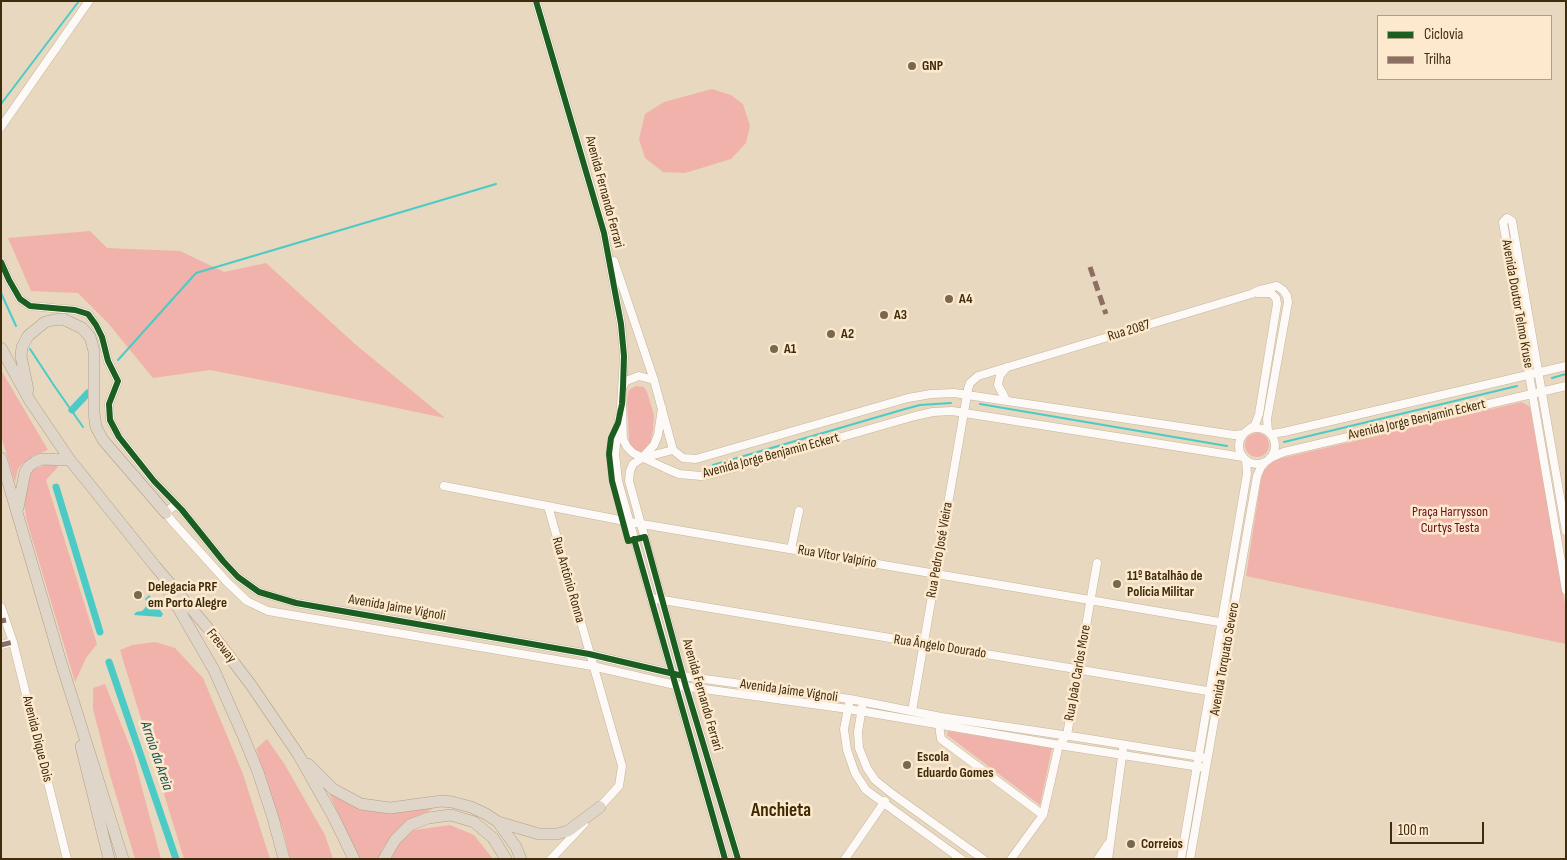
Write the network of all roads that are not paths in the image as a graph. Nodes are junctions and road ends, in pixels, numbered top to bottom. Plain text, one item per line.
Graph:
1 (89, 1) edge
2 (536, 1) edge
3 (1, 127) edge
4 (604, 233) junction
5 (1, 262) edge
6 (1251, 294) junction
7 (1, 348) edge
8 (1566, 366) edge
9 (1007, 367) junction
10 (1538, 372) junction
11 (1529, 375) junction
12 (654, 380) junction
13 (1566, 386) edge
14 (623, 387) junction
15 (968, 391) junction
16 (1542, 391) junction
17 (1532, 394) junction
18 (1006, 400) junction
19 (30, 401) junction
20 (622, 404) junction
21 (662, 408) junction
22 (964, 412) junction
23 (1246, 432) junction
24 (1269, 433) junction
25 (673, 450) junction
26 (1, 458) edge
27 (642, 458) junction
28 (1244, 459) junction
29 (70, 460) junction
30 (1268, 460) junction
31 (444, 486) dead end
32 (177, 505) junction
33 (548, 506) junction
34 (799, 511) dead end
35 (17, 512) junction
36 (166, 513) junction
37 (186, 516) junction
38 (630, 522) junction
39 (175, 524) junction
40 (641, 524) junction
41 (1566, 531) edge
42 (791, 550) junction
43 (1097, 563) dead end
44 (1564, 564) edge
45 (154, 566) junction
46 (936, 574) junction
47 (1566, 590) edge
48 (651, 598) junction
49 (662, 600) junction
50 (1091, 600) junction
51 (1, 607) edge
52 (352, 612) junction
53 (4, 620) edge
54 (657, 620) junction
55 (1221, 622) junction
56 (350, 624) junction
57 (1231, 624) junction
58 (13, 642) junction
59 (924, 644) junction
60 (1, 645) edge
61 (589, 654) junction
62 (60, 659) junction
63 (592, 666) junction
64 (1079, 670) junction
65 (672, 674) junction
66 (683, 676) junction
67 (675, 685) junction
68 (686, 686) junction
69 (1209, 692) junction
70 (1219, 693) junction
71 (850, 700) junction
72 (863, 702) junction
73 (848, 709) junction
74 (862, 711) junction
75 (912, 711) junction
76 (940, 721) junction
77 (1067, 735) junction
78 (1058, 745) junction
79 (1124, 745) junction
80 (298, 754) junction
81 (1122, 754) junction
82 (1198, 757) junction
83 (1208, 758) junction
84 (1196, 767) junction
85 (1206, 768) junction
86 (891, 793) junction
87 (883, 803) junction
88 (722, 805) junction
89 (600, 807) junction
90 (710, 809) junction
91 (1043, 816) junction
92 (498, 822) junction
93 (1187, 824) junction
94 (1196, 826) junction
95 (1109, 843) junction
96 (67, 859) edge
97 (109, 859) edge
98 (124, 859) edge
99 (284, 859) edge
100 (354, 859) edge
101 (384, 859) edge
102 (506, 859) edge
103 (521, 859) edge
104 (551, 859) edge
105 (725, 859) edge
106 (738, 859) edge
107 (845, 859) edge
108 (961, 859) edge
109 (983, 859) edge
110 (1011, 859) edge
111 (1098, 859) edge
112 (1108, 859) edge
113 (1181, 859) edge
114 (1190, 859) edge

1 - 3 street
2 - 4 street, Avenida Fernando Ferrari
4 - 12 street, Avenida Fernando Ferrari
4 - 14 street, Avenida Fernando Ferrari
5 - 32 street, Avenida Jaime Vignoli
6 - 9 street, Rua 2087
6 - 23 street
6 - 24 street, Rua 2087
7 - 19 highway, Freeway
8 - 10 street, Avenida Jorge Benjamin Eckert
9 - 15 street, Rua 2087
9 - 18 street
10 - 11 street, Avenida Jorge Benjamin Eckert
10 - 11 street, Avenida Doutor Telmo Kruse
10 - 16 street, Avenida Doutor Telmo Kruse
11 - 17 street, Avenida Doutor Telmo Kruse
11 - 24 street, Avenida Jorge Benjamin Eckert
12 - 14 street
12 - 21 street, Avenida Fernando Ferrari
13 - 16 street, Avenida Jorge Benjamin Eckert
14 - 20 street, Avenida Fernando Ferrari
15 - 18 street, Avenida Jorge Benjamin Eckert
15 - 22 street, Rua Pedro José Vieira
15 - 25 street, Avenida Jorge Benjamin Eckert
16 - 17 street, Avenida Jorge Benjamin Eckert
16 - 41 street, Avenida Doutor Telmo Kruse
17 - 30 street, Avenida Jorge Benjamin Eckert
17 - 44 street, Avenida Doutor Telmo Kruse
18 - 23 street, Avenida Jorge Benjamin Eckert
19 - 29 highway, Freeway
19 - 36 highway
20 - 27 street
20 - 38 street, Avenida Fernando Ferrari
21 - 25 street, Avenida Fernando Ferrari
21 - 27 street, Avenida Fernando Ferrari
22 - 27 street, Avenida Jorge Benjamin Eckert
22 - 28 street, Avenida Jorge Benjamin Eckert
22 - 46 street, Rua Pedro José Vieira
23 - 24 street
23 - 28 street
24 - 30 street
25 - 27 street
26 - 35 highway
27 - 40 street, Avenida Fernando Ferrari
28 - 30 street
28 - 55 street, Avenida Torquato Severo
29 - 35 highway
29 - 45 highway, Freeway
30 - 57 street, Avenida Torquato Severo
31 - 33 street, Rua Vítor Valpírio
32 - 36 street
32 - 37 street, Avenida Jaime Vignoli
33 - 38 street, Rua Vítor Valpírio
33 - 61 street, Rua Antônio Ronna
34 - 42 street
35 - 62 highway
36 - 39 street, Avenida Jaime Vignoli
37 - 39 street
37 - 52 street, Avenida Jaime Vignoli
38 - 40 street, Rua Vítor Valpírio
38 - 48 street, Avenida Fernando Ferrari
39 - 56 street, Avenida Jaime Vignoli
40 - 42 street, Rua Vítor Valpírio
40 - 49 street, Avenida Fernando Ferrari
42 - 46 street, Rua Vítor Valpírio
43 - 50 street, Rua João Carlos More
44 - 47 street, Avenida Doutor Telmo Kruse
45 - 80 highway, Freeway
45 - 99 highway
46 - 50 street, Rua Vítor Valpírio
46 - 59 street, Rua Pedro José Vieira
48 - 49 street, Rua Ângelo Dourado
48 - 54 street, Avenida Fernando Ferrari
49 - 54 street
49 - 59 street, Rua Ângelo Dourado
49 - 66 street, Avenida Fernando Ferrari
50 - 55 street, Rua Vítor Valpírio
50 - 64 street, Rua João Carlos More
51 - 53 street, Avenida Dique Dois
52 - 56 street
52 - 61 street, Avenida Jaime Vignoli
53 - 58 street, Avenida Dique Dois
54 - 65 street, Avenida Fernando Ferrari
55 - 57 street, Rua Vítor Valpírio
55 - 69 street, Avenida Torquato Severo
56 - 63 street, Avenida Jaime Vignoli
57 - 70 street, Avenida Torquato Severo
58 - 60 street
58 - 96 street, Avenida Dique Dois
59 - 64 street, Rua Ângelo Dourado
59 - 75 street, Rua Pedro José Vieira
61 - 63 street, Rua Antônio Ronna
61 - 65 street, Avenida Jaime Vignoli
62 - 97 highway
62 - 98 highway
63 - 67 street, Avenida Jaime Vignoli
63 - 89 street, Rua Antônio Ronna
64 - 69 street, Rua Ângelo Dourado
64 - 77 street, Rua João Carlos More
65 - 66 street, Avenida Jaime Vignoli
65 - 67 street, Avenida Fernando Ferrari
66 - 68 street, Avenida Fernando Ferrari
66 - 71 street, Avenida Jaime Vignoli
67 - 68 street, Avenida Jaime Vignoli
67 - 90 street, Avenida Fernando Ferrari
68 - 73 street, Avenida Jaime Vignoli
68 - 88 street, Avenida Fernando Ferrari
69 - 70 street, Rua Ângelo Dourado
69 - 82 street, Avenida Torquato Severo
70 - 83 street, Avenida Torquato Severo
71 - 72 street, Avenida Jaime Vignoli
71 - 73 street
72 - 74 street
72 - 75 street, Avenida Jaime Vignoli
73 - 74 street, Avenida Jaime Vignoli
73 - 87 street
74 - 76 street, Avenida Jaime Vignoli
74 - 86 street
75 - 76 street, Avenida Jaime Vignoli
76 - 77 street, Avenida Jaime Vignoli
76 - 78 street, Avenida Jaime Vignoli
76 - 91 street
77 - 78 street, Rua João Carlos More
77 - 79 street, Avenida Jaime Vignoli
78 - 81 street, Avenida Jaime Vignoli
78 - 91 street
79 - 81 street
79 - 82 street, Avenida Jaime Vignoli
80 - 92 highway
80 - 100 highway, Freeway
81 - 84 street, Avenida Jaime Vignoli
81 - 95 street
82 - 83 street, Avenida Jaime Vignoli
82 - 84 street, Avenida Torquato Severo
83 - 85 street, Avenida Torquato Severo
84 - 85 street, Avenida Jaime Vignoli
84 - 93 street, Avenida Torquato Severo
85 - 94 street, Avenida Torquato Severo
86 - 87 street
86 - 109 street
87 - 107 street
87 - 108 street
88 - 90 street
88 - 106 street, Avenida Fernando Ferrari
89 - 92 highway
89 - 104 street, Rua Antônio Ronna
90 - 105 street, Avenida Fernando Ferrari
91 - 110 street
92 - 103 highway
93 - 94 street
93 - 113 street, Avenida Torquato Severo
94 - 114 street, Avenida Torquato Severo
95 - 111 street
95 - 112 street
101 - 102 highway

